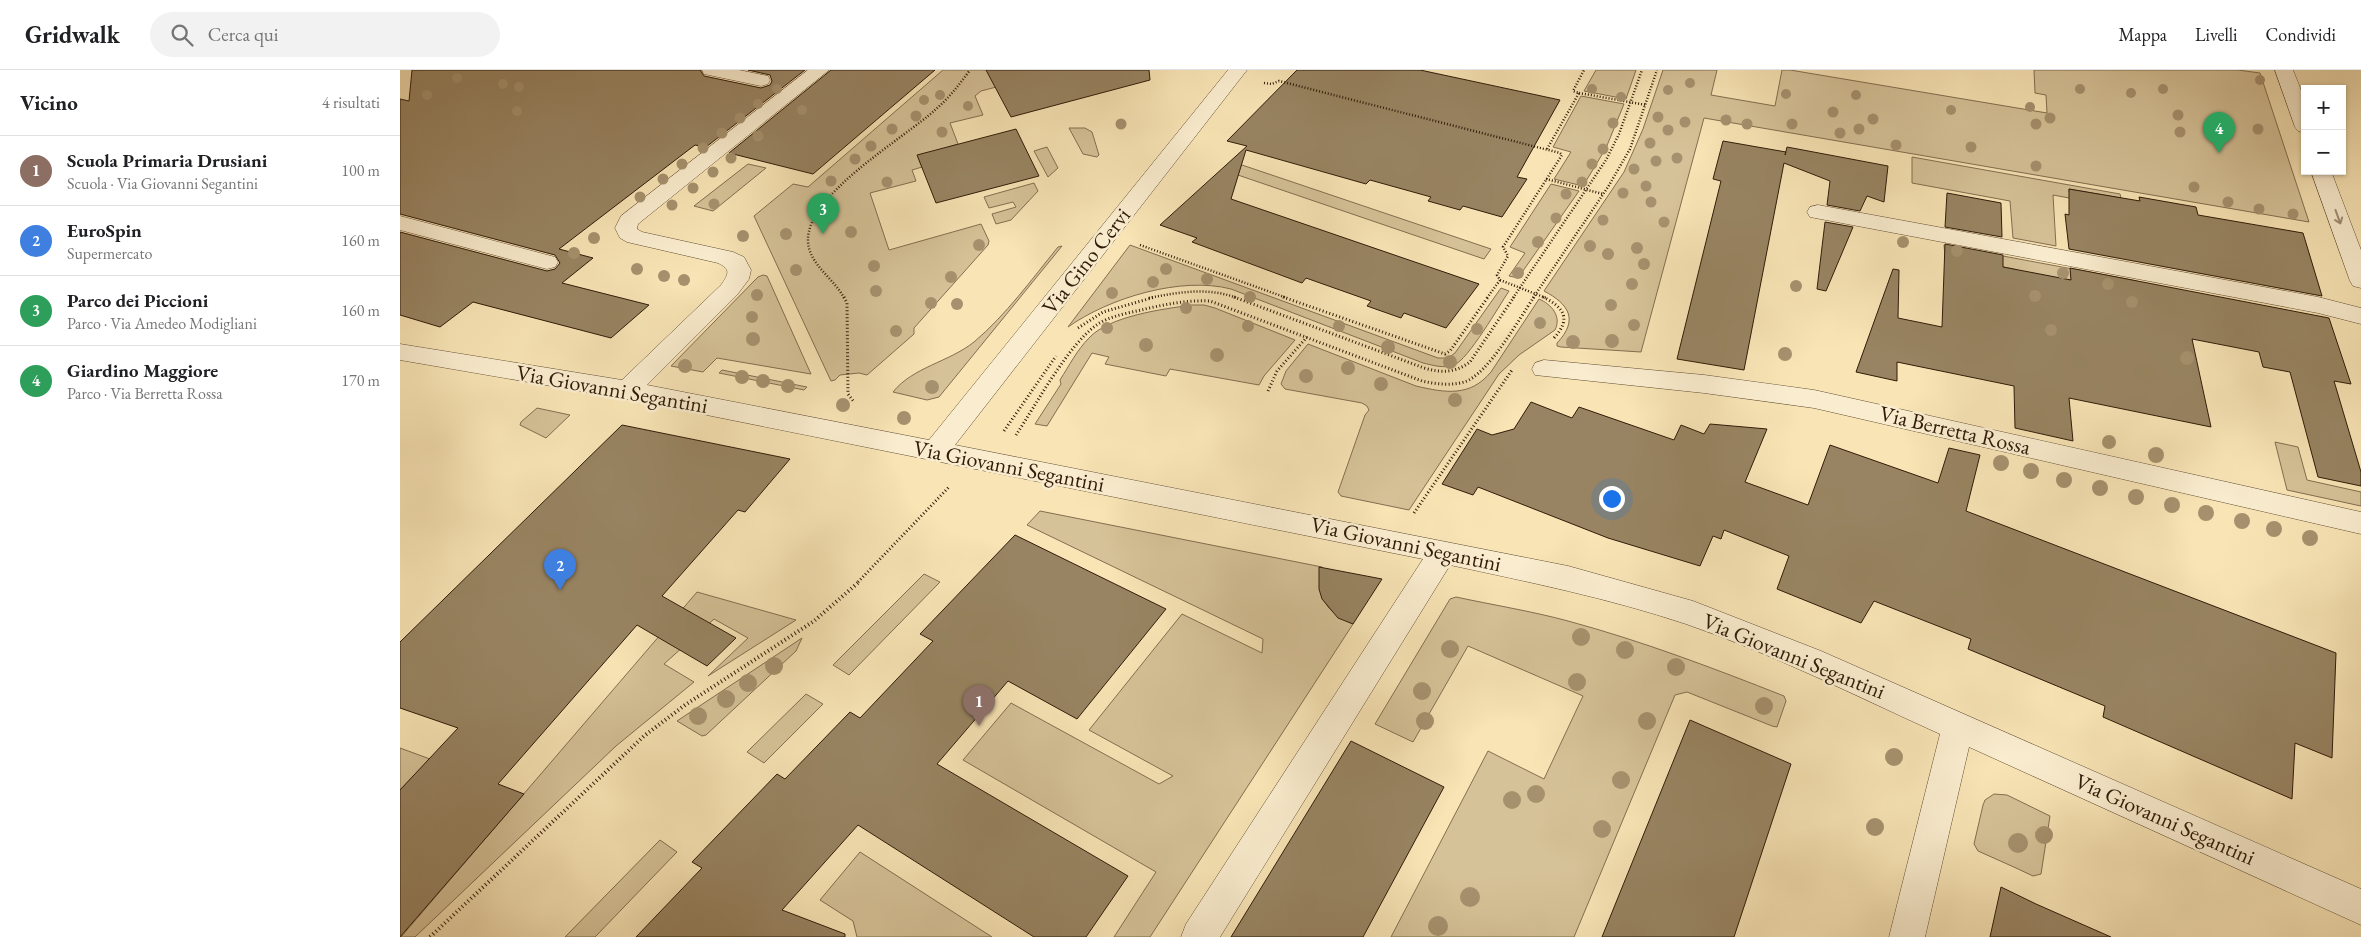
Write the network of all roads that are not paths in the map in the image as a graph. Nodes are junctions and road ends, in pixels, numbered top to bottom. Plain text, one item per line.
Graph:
1 (712, 70) edge
2 (820, 70) edge
3 (1238, 70) edge
4 (2284, 70) edge
5 (761, 80) dead end
6 (2301, 116) edge
7 (2322, 175) edge
8 (1818, 212) dead end
9 (400, 223) edge
10 (547, 262) dead end
11 (2361, 281) edge
12 (2361, 316) edge
13 (400, 352) edge
14 (1544, 369) road end
15 (627, 390) junction
16 (935, 452) junction
17 (2361, 523) edge
18 (1443, 552) junction
19 (1958, 727) junction
20 (2361, 907) edge
21 (1199, 937) edge
22 (1907, 937) edge

1 - 5 street
2 - 15 street
3 - 16 street, Via Gino Cervi
4 - 6 street
7 -> 11 street
8 - 12 street
9 - 10 street
13 - 15 street, Via Giovanni Segantini
14 - 17 street, Via Berretta Rossa
15 - 16 street, Via Giovanni Segantini
16 - 18 street, Via Giovanni Segantini
18 - 19 street, Via Giovanni Segantini
18 - 21 street
19 - 20 street, Via Giovanni Segantini
19 - 22 street

